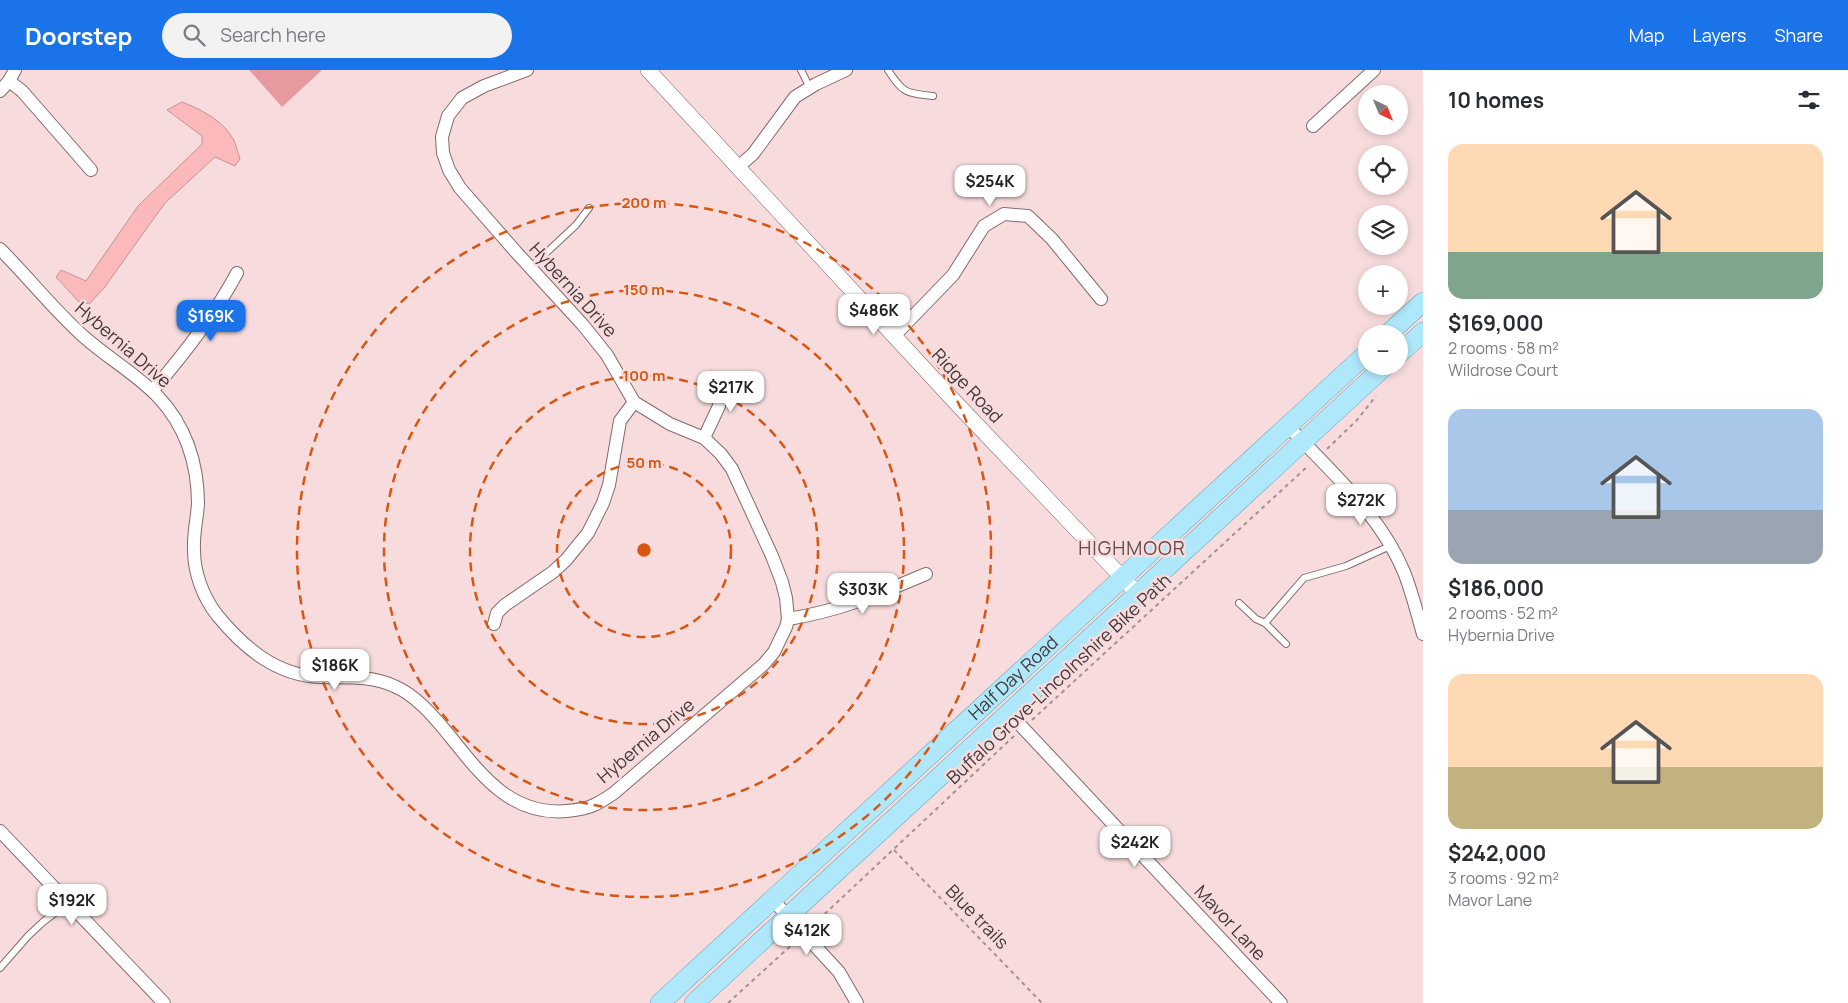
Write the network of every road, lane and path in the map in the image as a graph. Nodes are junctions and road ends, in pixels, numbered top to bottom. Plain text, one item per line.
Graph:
1 (527, 70) edge
2 (648, 70) edge
3 (801, 70) edge
4 (846, 70) edge
5 (888, 70) edge
6 (1374, 70) edge
7 (12, 75) edge
8 (810, 88) junction
9 (0, 91) edge
10 (932, 96) dead end
11 (1313, 126) dead end
12 (738, 167) junction
13 (91, 170) dead end
14 (589, 208) dead end
15 (0, 249) edge
16 (530, 268) junction
17 (237, 273) dead end
18 (1101, 299) dead end
19 (1423, 302) edge
20 (1398, 325) edge
21 (1423, 332) edge
22 (894, 336) junction
23 (1408, 346) edge
24 (1358, 361) edge
25 (1375, 375) edge
26 (722, 378) dead end
27 (153, 390) junction
28 (1378, 393) dead end
29 (634, 402) junction
30 (1288, 426) junction
31 (704, 438) junction
32 (1302, 442) junction
33 (1317, 458) junction
34 (1390, 546) junction
35 (926, 574) dead end
36 (1124, 579) junction
37 (1138, 594) junction
38 (1240, 603) dead end
39 (788, 619) junction
40 (1265, 623) junction
41 (494, 624) dead end
42 (1423, 634) edge
43 (1286, 644) dead end
44 (1010, 714) junction
45 (1023, 728) junction
46 (0, 830) edge
47 (894, 849) junction
48 (772, 899) junction
49 (69, 902) junction
50 (788, 916) junction
51 (804, 933) junction
52 (0, 968) edge
53 (164, 1003) edge
54 (660, 1003) edge
55 (694, 1003) edge
56 (728, 1003) edge
57 (857, 1003) edge
58 (1042, 1003) edge
59 (1281, 1003) edge

1 - 16 street, Hybernia Drive
2 - 12 street, Ridge Road
3 - 8 lane
4 - 8 street
5 - 10 lane
6 - 11 street
7 - 9 street
7 - 13 street
8 - 12 street
12 - 22 street, Ridge Road
14 - 16 lane
15 - 27 street, Hybernia Drive
16 - 29 street, Hybernia Drive
17 - 27 street
18 - 22 street
19 - 20 main road
21 - 23 main road
22 - 36 street, Ridge Road
24 - 30 main road, Half Day Road
25 - 32 main road, Half Day Road
26 - 31 street
27 - 39 street, Hybernia Drive
28 - 33 path, Buffalo Grove-Lincolnshire Bike Path
29 - 31 street, Hybernia Drive
29 - 41 street
30 - 32 street
30 - 36 main road, Half Day Road
31 - 39 street, Hybernia Drive
32 - 33 street
32 - 37 main road, Half Day Road
33 - 34 street
33 - 45 path, Buffalo Grove-Lincolnshire Bike Path
34 - 40 lane
34 - 42 street
35 - 39 street
36 - 37 street, Ridge Road
36 - 48 main road, Half Day Road
37 - 44 main road, Half Day Road
38 - 40 lane
40 - 43 lane
44 - 45 street, Mavor Lane
44 - 50 main road, Half Day Road
45 - 47 path, Buffalo Grove-Lincolnshire Bike Path
45 - 59 street, Mavor Lane
46 - 49 street
47 - 51 path, Buffalo Grove-Lincolnshire Bike Path
47 - 58 path, Blue trails
48 - 50 street
48 - 54 main road, Half Day Road
49 - 52 lane
49 - 53 street
50 - 51 street
50 - 55 main road, Half Day Road
51 - 56 path, Buffalo Grove-Lincolnshire Bike Path
51 - 57 street

